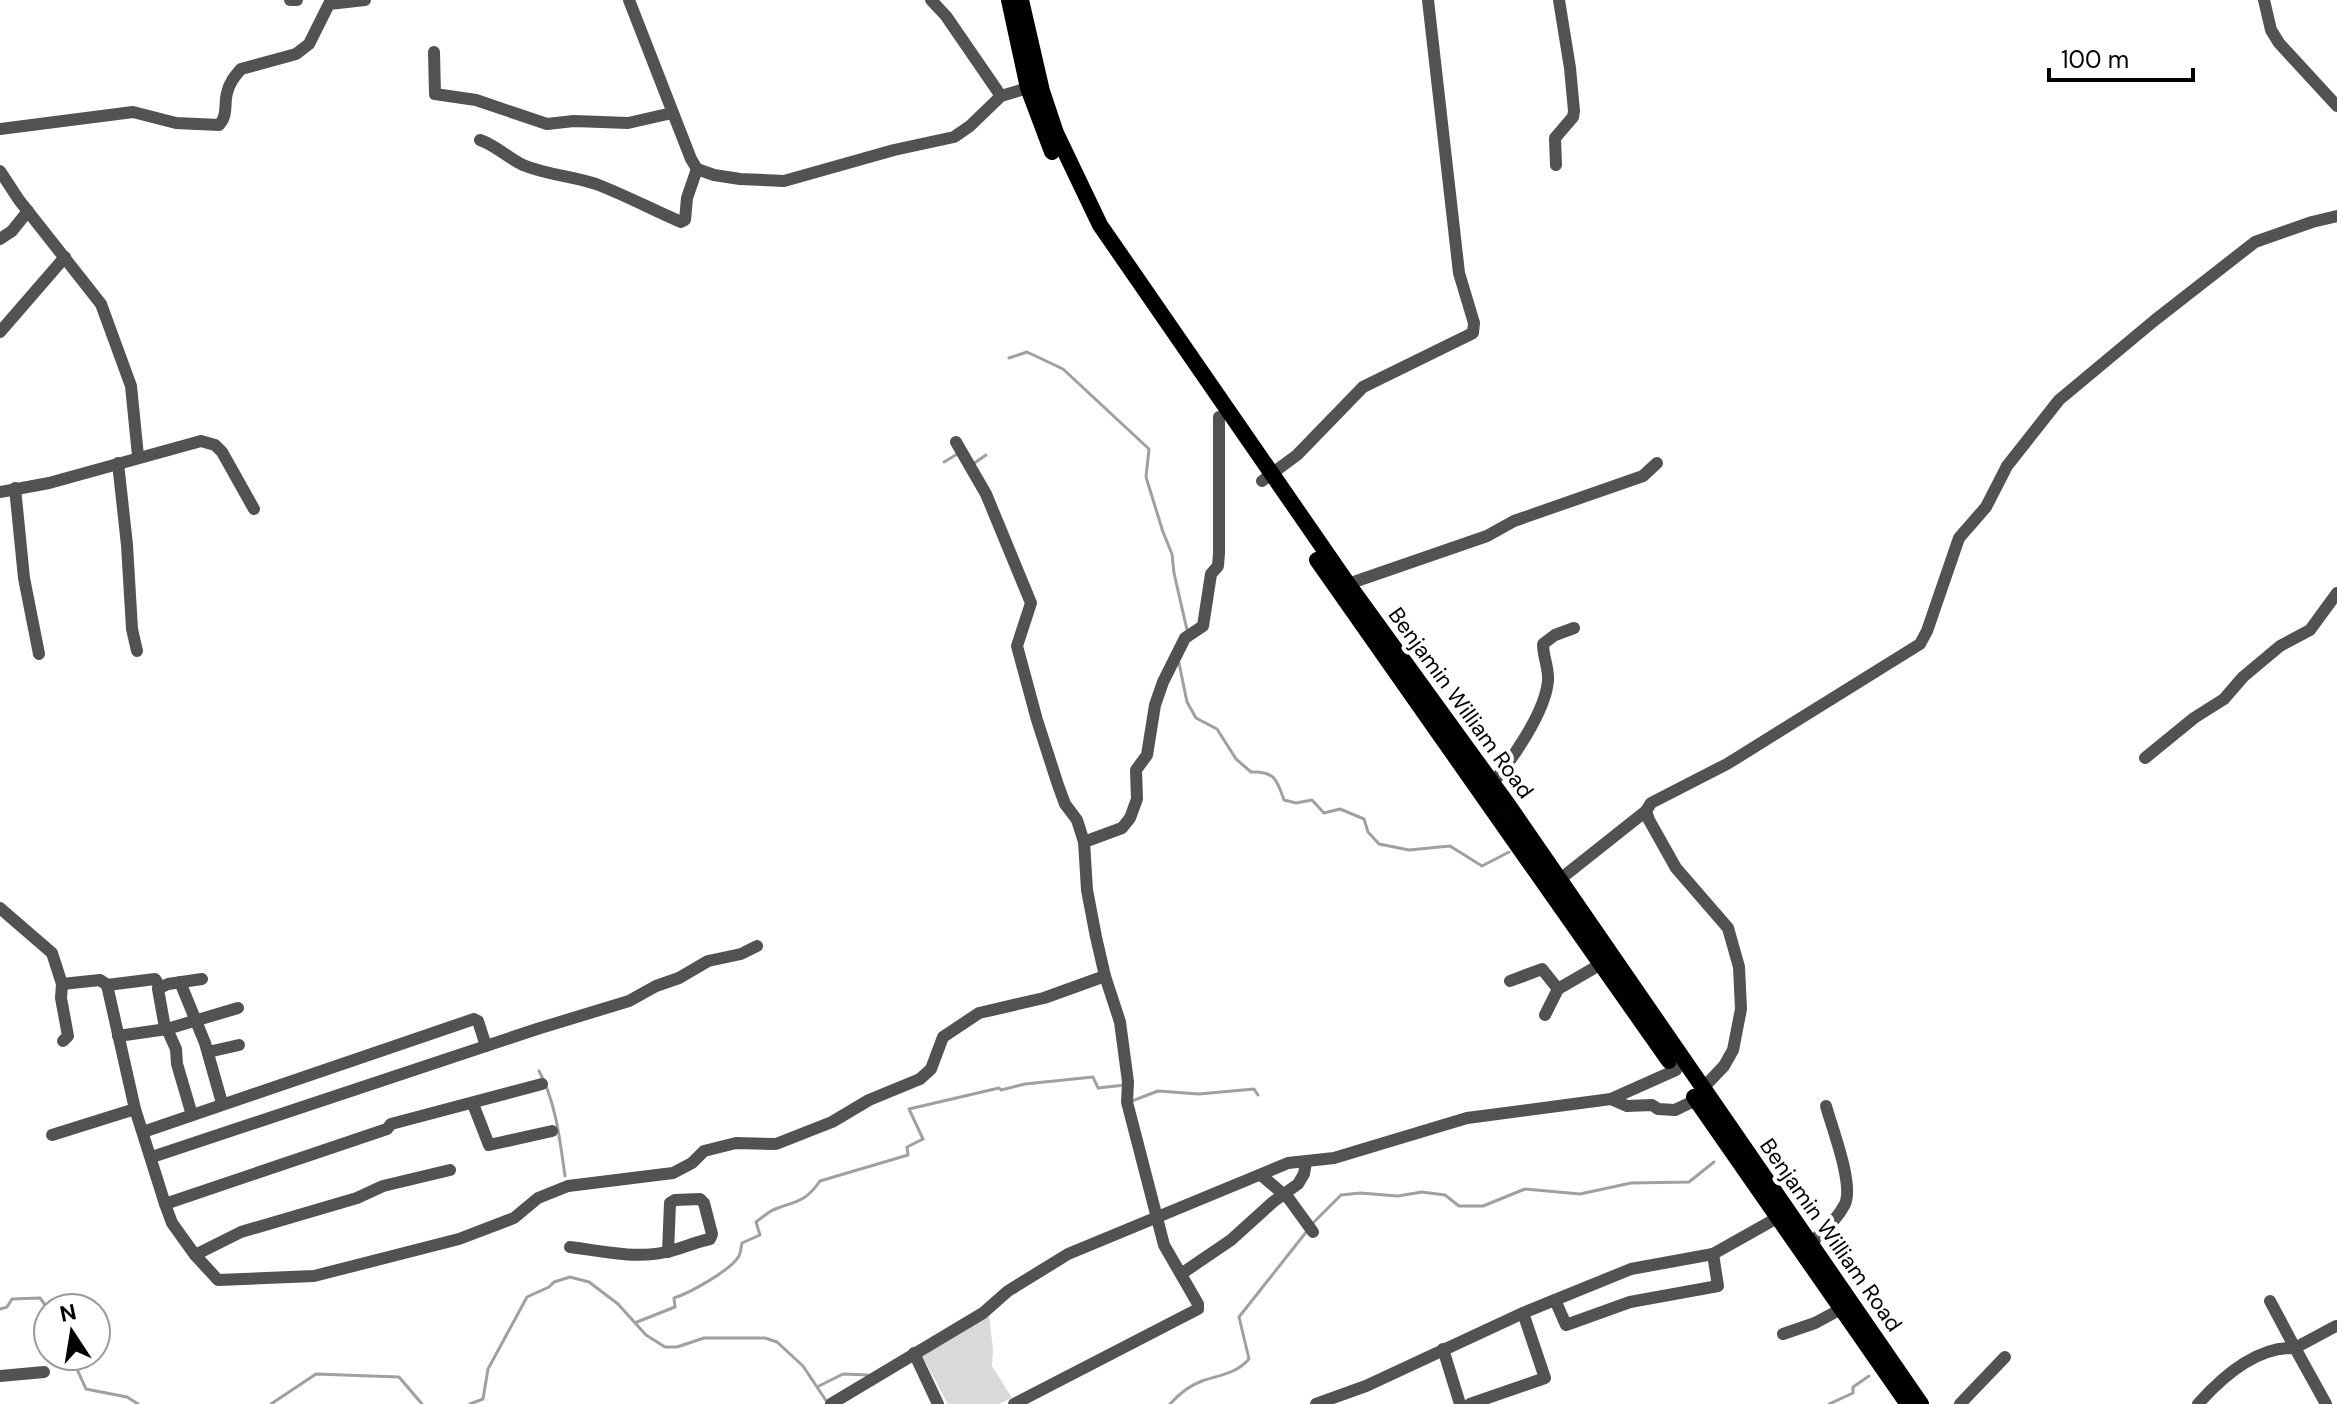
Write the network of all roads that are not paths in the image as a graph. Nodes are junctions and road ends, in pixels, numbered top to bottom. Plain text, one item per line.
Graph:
1 (290, 0) edge
2 (297, 0) edge
3 (365, 0) edge
4 (629, 0) edge
5 (931, 0) edge
6 (1009, 0) edge
7 (1021, 0) edge
8 (1428, 0) edge
9 (1559, 0) edge
10 (2264, 0) edge
11 (326, 2) edge
12 (434, 52) dead end
13 (1028, 88) junction
14 (1001, 96) junction
15 (2337, 106) edge
16 (672, 113) junction
17 (0, 129) edge
18 (480, 140) dead end
19 (1556, 165) dead end
20 (697, 169) junction
21 (0, 171) edge
22 (28, 211) junction
23 (2337, 216) edge
24 (0, 239) edge
25 (65, 257) junction
26 (0, 332) edge
27 (1219, 417) junction
28 (956, 442) dead end
29 (138, 456) junction
30 (118, 463) junction
31 (1657, 463) dead end
32 (1267, 478) junction
33 (15, 488) junction
34 (0, 492) edge
35 (254, 509) dead end
36 (1348, 584) junction
37 (2337, 593) edge
38 (1574, 628) dead end
39 (137, 651) dead end
40 (39, 654) dead end
41 (2145, 758) dead end
42 (1492, 784) junction
43 (1646, 811) junction
44 (1084, 842) junction
45 (1554, 884) junction
46 (0, 908) edge
47 (757, 946) dead end
48 (1601, 964) junction
49 (1105, 976) junction
50 (202, 979) dead end
51 (1510, 981) dead end
52 (180, 982) junction
53 (62, 984) junction
54 (107, 985) junction
55 (160, 987) junction
56 (1558, 989) junction
57 (238, 1008) dead end
58 (1545, 1015) dead end
59 (196, 1021) junction
60 (166, 1028) junction
61 (118, 1036) junction
62 (63, 1041) dead end
63 (239, 1045) dead end
64 (486, 1046) junction
65 (208, 1052) junction
66 (1676, 1070) junction
67 (542, 1084) dead end
68 (1699, 1095) junction
69 (1611, 1099) junction
70 (222, 1103) junction
71 (473, 1104) junction
72 (1826, 1106) dead end
73 (135, 1109) junction
74 (192, 1115) junction
75 (552, 1131) dead end
76 (143, 1132) junction
77 (52, 1135) dead end
78 (152, 1157) junction
79 (1306, 1162) junction
80 (450, 1170) dead end
81 (1261, 1175) junction
82 (1283, 1194) junction
83 (165, 1204) junction
84 (1156, 1217) junction
85 (1777, 1218) junction
86 (1309, 1227) dead end
87 (1812, 1242) junction
88 (570, 1247) dead end
89 (668, 1252) junction
90 (1713, 1254) junction
91 (195, 1255) junction
92 (1181, 1274) junction
93 (1555, 1300) junction
94 (2270, 1301) dead end
95 (1841, 1309) junction
96 (1523, 1313) junction
97 (2336, 1326) edge
98 (1783, 1334) dead end
99 (2295, 1348) junction
100 (1443, 1349) junction
101 (914, 1353) junction
102 (2005, 1357) dead end
103 (44, 1372) dead end
104 (0, 1376) edge
105 (832, 1404) edge
106 (938, 1404) edge
107 (1015, 1404) edge
108 (1316, 1404) edge
109 (1460, 1404) edge
110 (1470, 1404) edge
111 (1908, 1404) edge
112 (1921, 1404) edge
113 (1960, 1404) edge
114 (2198, 1404) edge
115 (2326, 1404) edge

1 - 2 street
3 - 11 street
4 - 16 street
5 - 14 street
6 - 13 main road, Benjamin William Road
7 - 32 main road, Benjamin William Road
8 - 32 street
9 - 19 street
10 - 15 street
11 - 17 street
12 - 16 street
13 - 14 street
13 - 27 main road, Benjamin William Road
14 - 20 street
16 - 20 street
18 - 20 street
21 - 22 street
22 - 24 street
22 - 25 street
23 - 43 street
25 - 26 street
25 - 29 street
27 - 32 main road, Benjamin William Road
27 - 44 street
28 - 44 street
29 - 30 street
29 - 35 street
30 - 33 street
30 - 39 street
31 - 36 street
32 - 36 main road, Benjamin William Road
32 - 45 main road, Benjamin William Road
33 - 34 street
33 - 40 street
36 - 42 main road, Benjamin William Road
37 - 41 street
38 - 42 street
42 - 45 main road, Benjamin William Road
43 - 45 street
43 - 68 street
44 - 49 street
45 - 48 main road, Benjamin William Road
45 - 68 main road, Benjamin William Road
46 - 53 street
47 - 64 street
48 - 56 street
48 - 66 main road, Benjamin William Road
49 - 84 street
49 - 91 street
50 - 52 street
51 - 56 street
52 - 55 street
52 - 59 street
53 - 54 street
53 - 62 street
54 - 55 street
54 - 61 street
55 - 60 street
56 - 58 street
57 - 59 street
59 - 60 street
59 - 65 street
60 - 61 street
60 - 74 street
61 - 73 street
63 - 65 street
64 - 70 street
64 - 78 street
65 - 70 street
66 - 68 main road, Benjamin William Road
66 - 69 street
67 - 71 street
68 - 69 street
68 - 85 main road, Benjamin William Road
68 - 87 main road, Benjamin William Road
69 - 79 street
70 - 74 street
71 - 75 street
71 - 83 street
72 - 87 street
73 - 76 street
73 - 77 street
74 - 76 street
76 - 78 street
78 - 83 street
79 - 81 street
79 - 82 street
80 - 91 street
81 - 82 street
81 - 84 street
82 - 86 street
82 - 92 street
83 - 91 street
84 - 92 street
84 - 101 street
85 - 90 street
85 - 95 main road, Benjamin William Road
87 - 112 main road, Benjamin William Road
88 - 89 street
89 - 89 street
90 - 93 street
90 - 93 street
92 - 107 street
93 - 96 street
94 - 99 street
95 - 98 street
95 - 111 main road, Benjamin William Road
96 - 100 street
96 - 110 street
97 - 99 street
99 - 114 street
99 - 115 street
100 - 108 street
100 - 109 street
101 - 105 street
101 - 106 street
102 - 113 street
103 - 104 street

